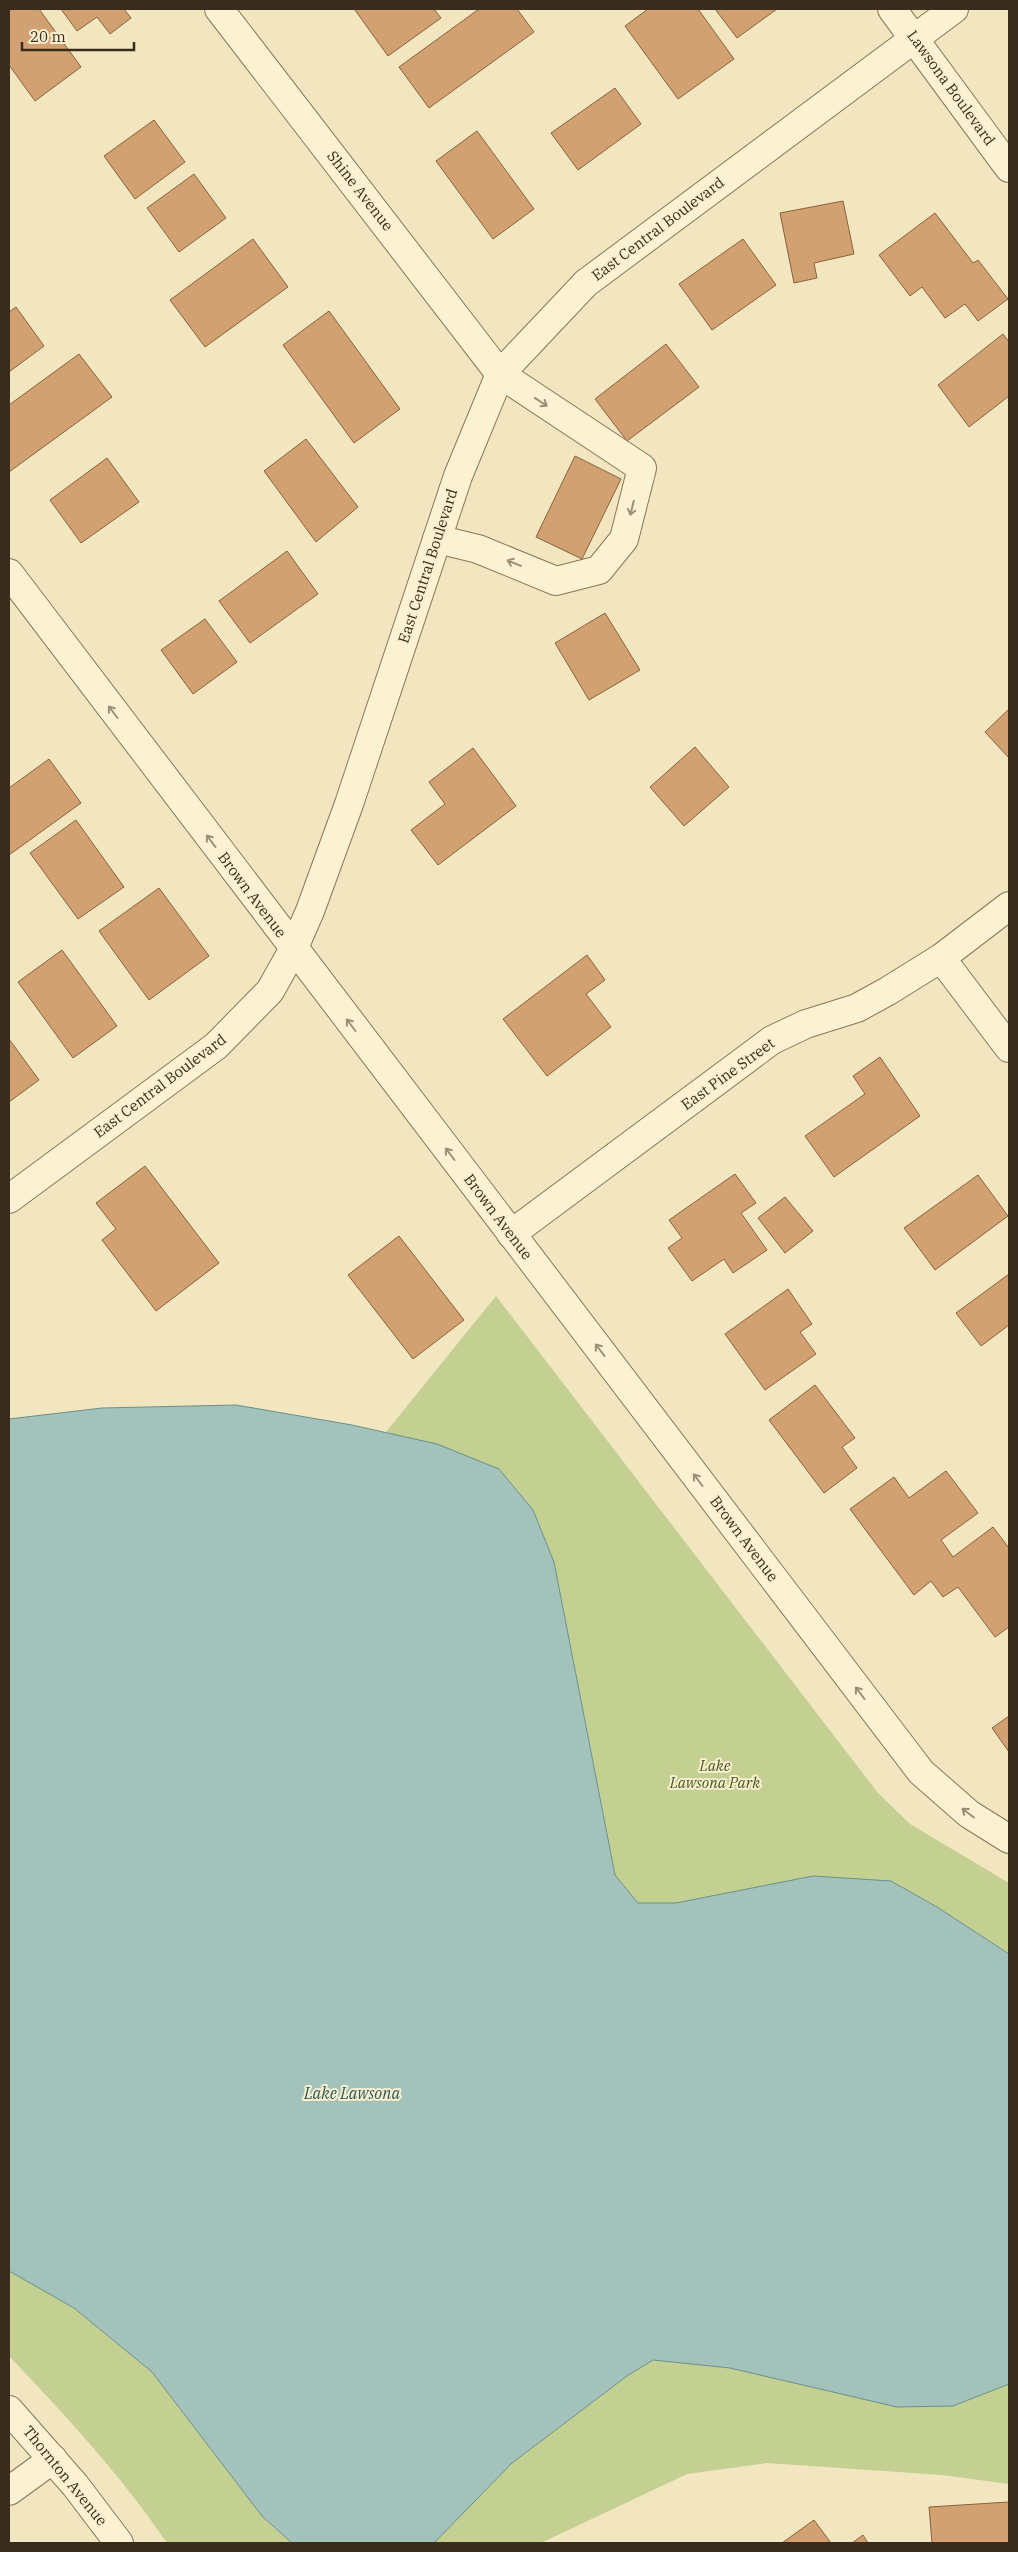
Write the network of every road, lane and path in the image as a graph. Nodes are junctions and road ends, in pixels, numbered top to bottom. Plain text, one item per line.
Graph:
1 (219, 9) edge
2 (892, 9) edge
3 (954, 9) edge
4 (914, 38) junction
5 (1009, 168) edge
6 (500, 374) junction
7 (437, 539) junction
8 (9, 573) edge
9 (1009, 906) edge
10 (294, 950) junction
11 (941, 958) junction
12 (1009, 1048) edge
13 (9, 1199) edge
14 (511, 1234) junction
15 (1009, 1839) edge
16 (9, 2410) edge
17 (53, 2459) junction
18 (9, 2491) edge
19 (119, 2543) edge

1 - 6 street, Shine Avenue
2 - 4 street, Lawsona Boulevard
3 - 4 street, East Central Boulevard
4 - 5 street, Lawsona Boulevard
4 - 6 street, East Central Boulevard
6 - 7 street, East Central Boulevard
6 -> 7 street, Shine Avenue
7 - 10 street, East Central Boulevard
10 -> 8 street, Brown Avenue
9 - 11 street, East Pine Street
10 - 13 street, East Central Boulevard
14 -> 10 street, Brown Avenue
11 - 12 street
11 - 14 street, East Pine Street
15 -> 14 street, Brown Avenue
16 - 17 street, Thornton Avenue
17 - 18 street
17 - 19 street, Thornton Avenue

